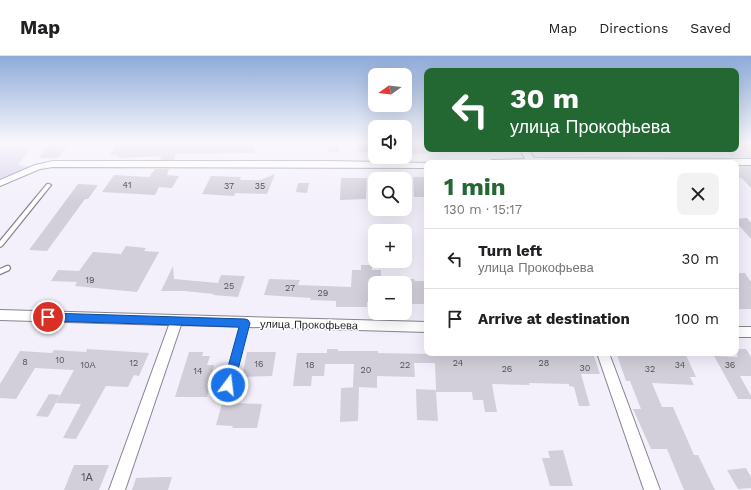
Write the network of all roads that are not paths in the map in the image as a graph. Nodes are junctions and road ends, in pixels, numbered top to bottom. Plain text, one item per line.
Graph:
1 (424, 165) edge
2 (0, 183) edge
3 (49, 185) dead end
4 (0, 245) edge
5 (7, 268) dead end
6 (0, 272) edge
7 (0, 315) edge
8 (176, 321) junction
9 (245, 323) junction
10 (424, 327) edge
11 (739, 332) edge
12 (751, 332) edge
13 (604, 356) edge
14 (228, 385) dead end
15 (117, 490) edge
16 (652, 490) edge

1 - 2 street
3 - 4 lane
5 - 6 lane
7 - 8 street, улица Прокофьева
8 - 9 street, улица Прокофьева
8 - 15 street
9 - 10 street, улица Прокофьева
9 - 14 lane
11 - 12 street
13 - 16 street

